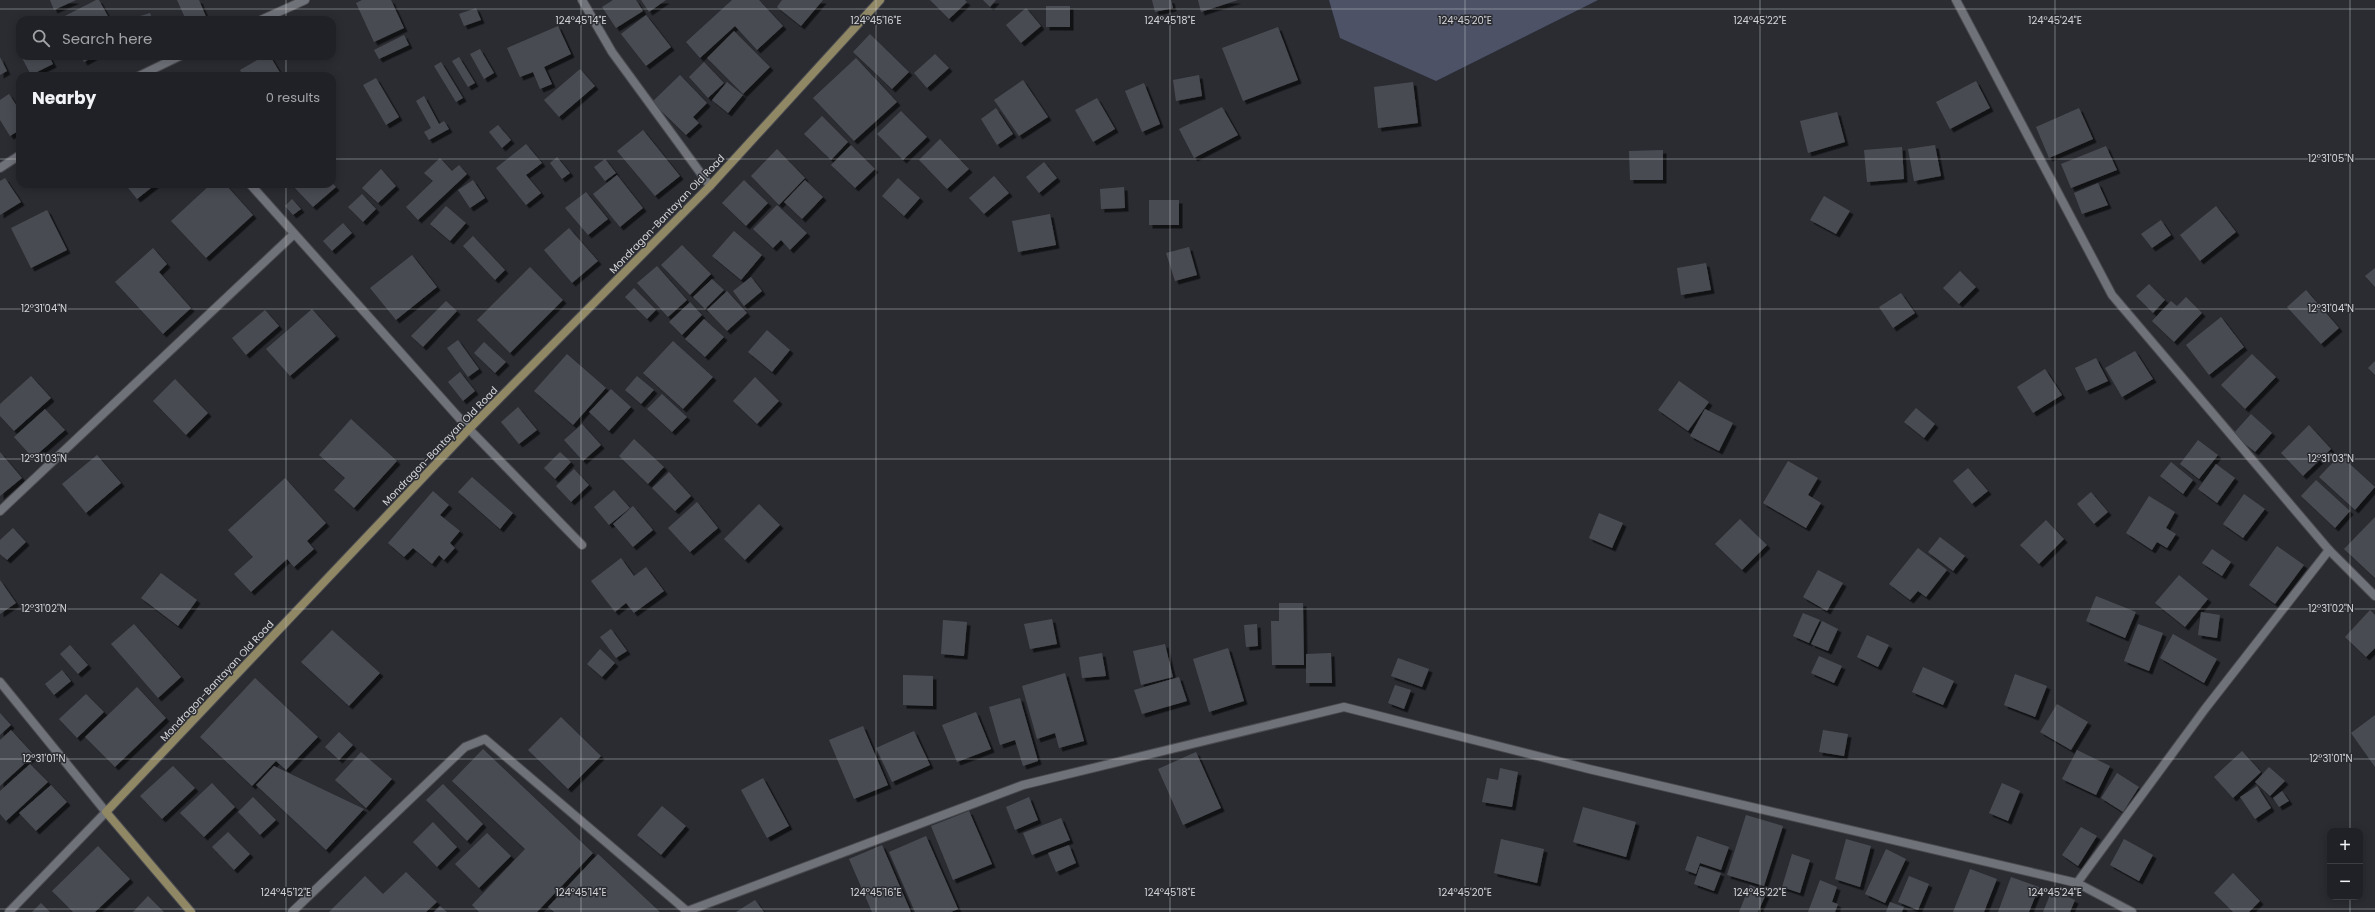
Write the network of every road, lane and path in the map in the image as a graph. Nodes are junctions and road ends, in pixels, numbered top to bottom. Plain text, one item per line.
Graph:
1 (305, 0) edge
2 (582, 0) edge
3 (880, 0) edge
4 (1956, 0) edge
5 (269, 16) edge
6 (173, 60) edge
7 (153, 72) edge
8 (16, 158) edge
9 (0, 168) edge
10 (710, 186) junction
11 (254, 188) edge
12 (294, 234) junction
13 (469, 429) junction
14 (0, 511) edge
15 (582, 545) dead end
16 (2329, 550) junction
17 (2375, 596) edge
18 (0, 682) edge
19 (106, 812) junction
20 (2077, 883) junction
21 (9, 912) edge
22 (191, 912) edge
23 (292, 912) edge
24 (686, 912) edge
25 (2132, 912) edge

1 - 5 street
2 - 10 street
3 - 10 street, Mondragon-Bantayan Old Road
4 - 16 street
6 - 7 street
8 - 9 street
10 - 13 street, Mondragon-Bantayan Old Road
11 - 12 street
12 - 13 street
12 - 14 street
13 - 15 street
13 - 19 street, Mondragon-Bantayan Old Road
16 - 17 street
16 - 20 street
18 - 19 street
19 - 21 street
19 - 22 street
20 - 24 street
20 - 25 street
23 - 24 street

